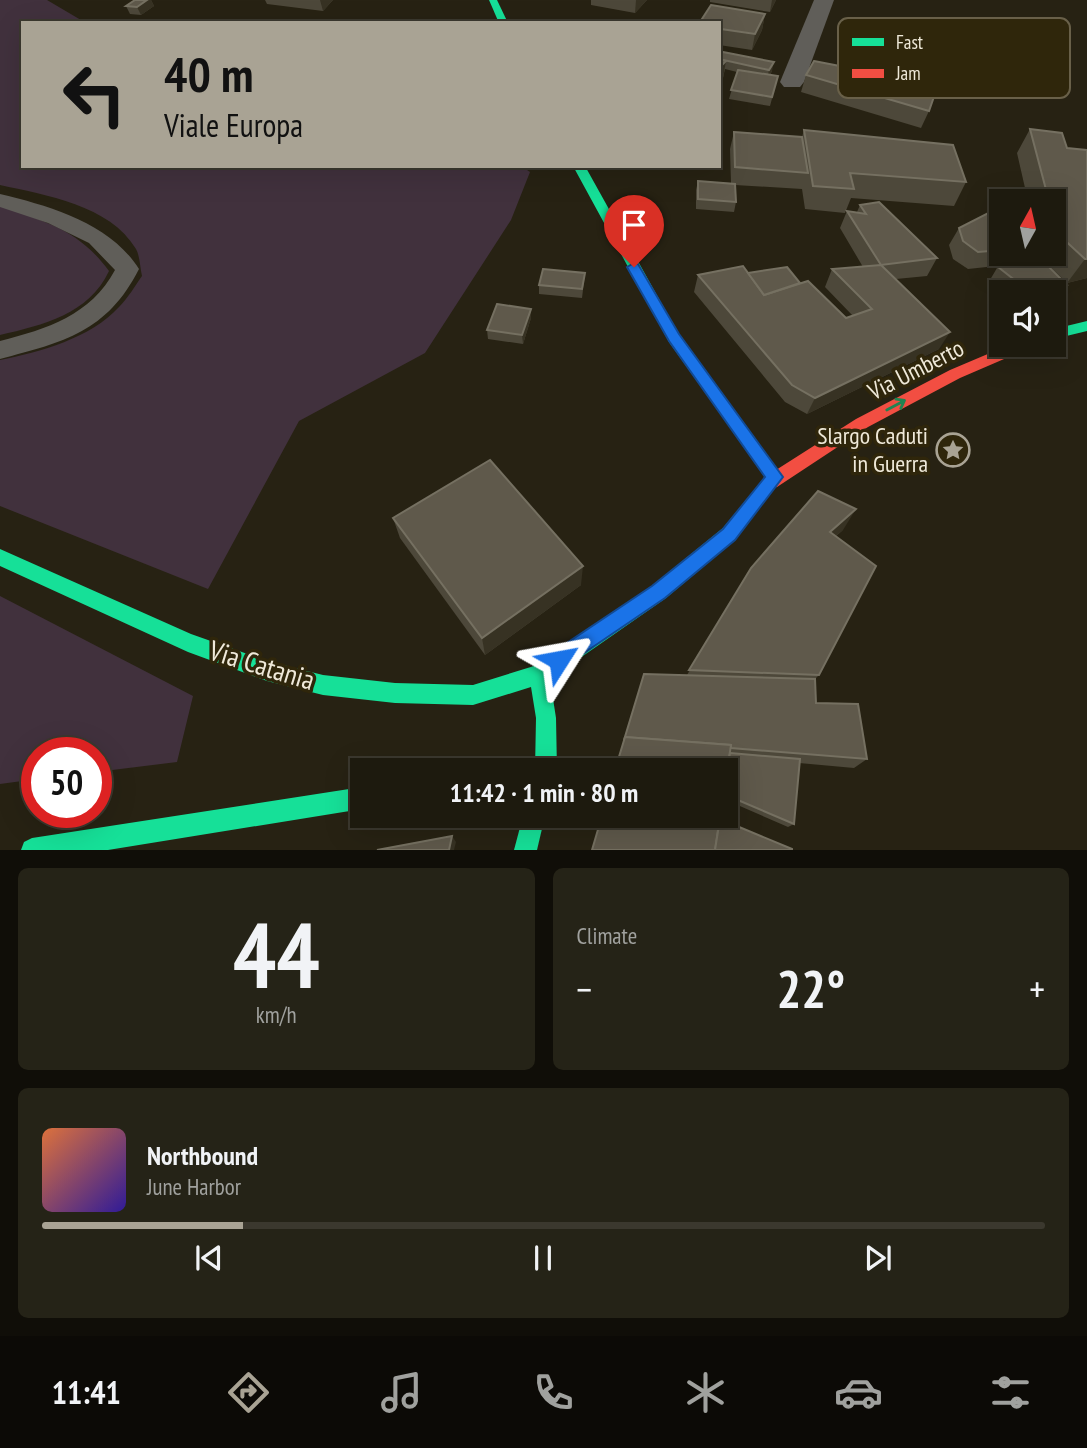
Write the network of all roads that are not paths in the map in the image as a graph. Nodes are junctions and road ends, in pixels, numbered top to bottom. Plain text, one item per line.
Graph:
1 (493, 0) edge
2 (824, 0) edge
3 (503, 21) edge
4 (792, 82) dead end
5 (580, 168) edge
6 (0, 200) edge
7 (1087, 326) edge
8 (1066, 331) edge
9 (0, 350) edge
10 (994, 357) edge
11 (775, 477) junction
12 (0, 557) edge
13 (539, 674) junction
14 (541, 758) edge
15 (350, 800) edge
16 (531, 828) edge
17 (32, 849) edge
18 (525, 849) edge

1 - 3 main road
2 - 4 street
5 - 11 main road
6 - 9 lane
7 - 8 main road
11 -> 10 main road, Via Umberto
11 - 13 main road, Via Umberto
12 - 13 main road, Via Catania
13 - 14 main road
15 - 17 main road
16 - 18 main road

